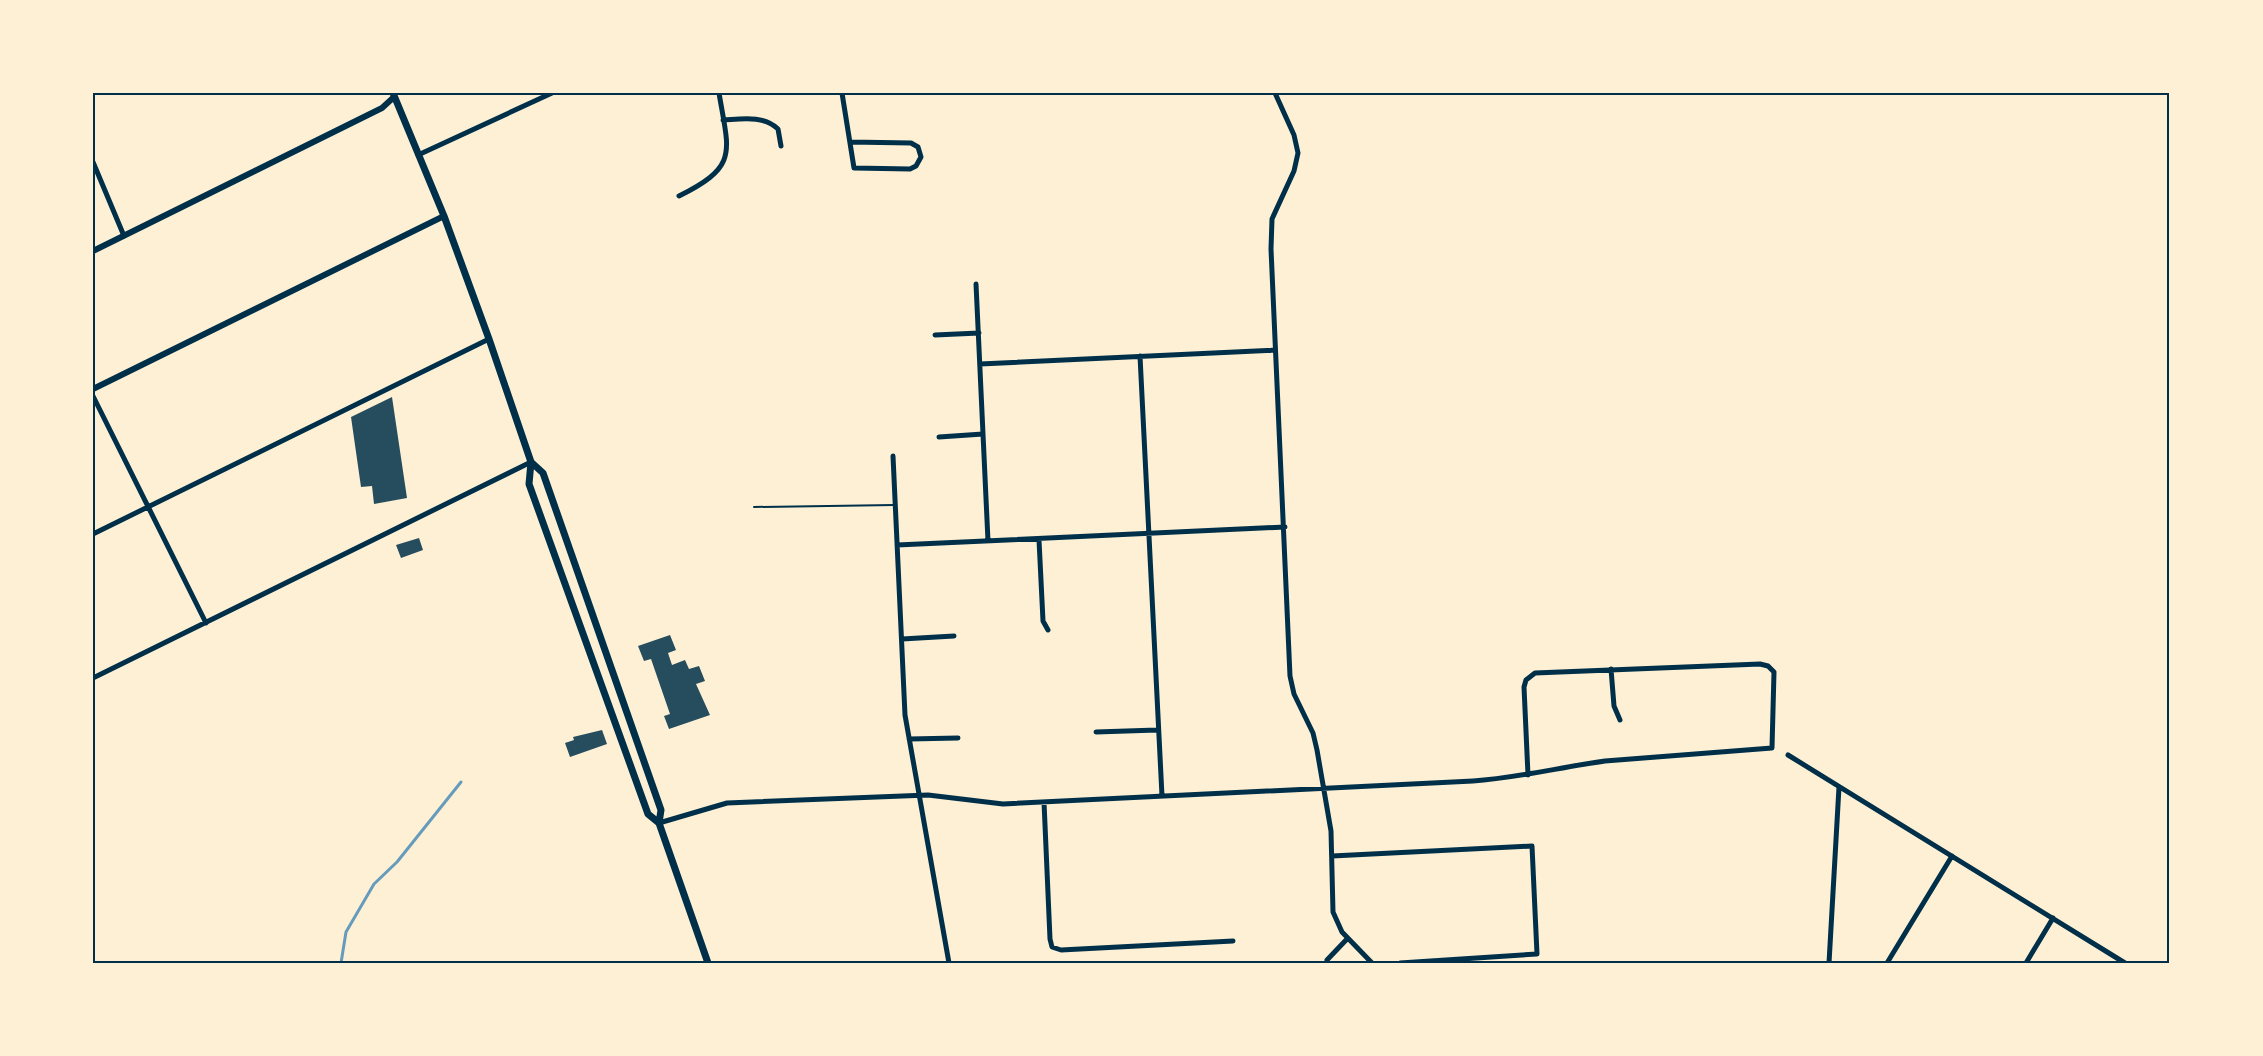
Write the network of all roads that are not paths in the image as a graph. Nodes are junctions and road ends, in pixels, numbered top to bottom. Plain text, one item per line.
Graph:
1 (552, 93) edge
2 (719, 93) edge
3 (842, 93) edge
4 (1275, 93) edge
5 (395, 94) edge
6 (723, 120) junction
7 (850, 142) junction
8 (781, 146) dead end
9 (418, 155) junction
10 (93, 162) edge
11 (679, 196) dead end
12 (444, 216) junction
13 (124, 236) junction
14 (93, 251) edge
15 (976, 285) dead end
16 (979, 333) junction
17 (935, 335) dead end
18 (489, 339) junction
19 (1275, 350) junction
20 (1140, 356) junction
21 (980, 364) junction
22 (93, 389) edge
23 (93, 396) edge
24 (983, 434) junction
25 (939, 437) dead end
26 (893, 456) dead end
27 (531, 462) junction
28 (894, 505) junction
29 (148, 507) junction
30 (754, 507) dead end
31 (1285, 527) junction
32 (93, 534) edge
33 (1149, 534) junction
34 (1039, 540) junction
35 (988, 541) junction
36 (897, 545) junction
37 (206, 623) junction
38 (1048, 630) dead end
39 (954, 636) dead end
40 (902, 639) junction
41 (1778, 663) dead end
42 (1772, 668) junction
43 (1611, 669) junction
44 (1522, 672) dead end
45 (1529, 677) junction
46 (93, 678) edge
47 (1620, 720) dead end
48 (1157, 730) junction
49 (1096, 732) dead end
50 (958, 738) dead end
51 (909, 739) junction
52 (1788, 755) dead end
53 (1528, 775) junction
54 (1324, 788) junction
55 (1839, 788) junction
56 (918, 795) junction
57 (1162, 796) junction
58 (1044, 802) junction
59 (659, 823) junction
60 (1332, 856) junction
61 (1952, 856) junction
62 (2053, 918) junction
63 (1347, 939) junction
64 (1233, 941) dead end
65 (1327, 960) dead end
66 (708, 963) edge
67 (949, 963) edge
68 (1372, 963) edge
69 (1401, 963) edge
70 (1829, 963) edge
71 (1887, 963) edge
72 (2026, 963) edge
73 (2125, 963) edge

1 - 9 street
2 - 6 street
3 - 7 street
4 - 19 street
5 - 9 main road
5 - 13 street
6 - 8 street
6 - 11 street
7 - 7 street
9 - 12 main road
10 - 13 street
12 - 18 main road
12 - 22 street
13 - 14 street
15 - 16 street
16 - 17 street
16 - 21 street
18 - 27 main road
18 - 29 street
19 - 20 street
19 - 31 street
20 - 21 street
20 - 33 street
21 - 24 street
23 - 29 street
24 - 25 street
24 - 35 street
26 - 28 street
27 - 37 street
27 - 59 main road
27 - 59 main road
28 - 30 lane
28 - 36 street
29 - 32 street
29 - 37 street
31 - 33 street
31 - 54 street
33 - 34 street
33 - 48 street
34 - 35 street
34 - 38 street
35 - 36 street
36 - 40 street
37 - 46 street
39 - 40 street
40 - 51 street
41 - 42 street
42 - 43 street
42 - 53 street
43 - 45 street
43 - 47 street
44 - 45 street
45 - 53 street
48 - 49 street
48 - 57 street
50 - 51 street
51 - 56 street
52 - 55 street
53 - 54 street
54 - 57 street
54 - 60 street
55 - 61 street
55 - 70 street
56 - 58 street
56 - 59 street
56 - 67 street
57 - 58 street
58 - 64 street
59 - 66 main road
60 - 63 street
60 - 69 street
61 - 62 street
61 - 71 street
62 - 72 street
62 - 73 street
63 - 65 street
63 - 68 street

